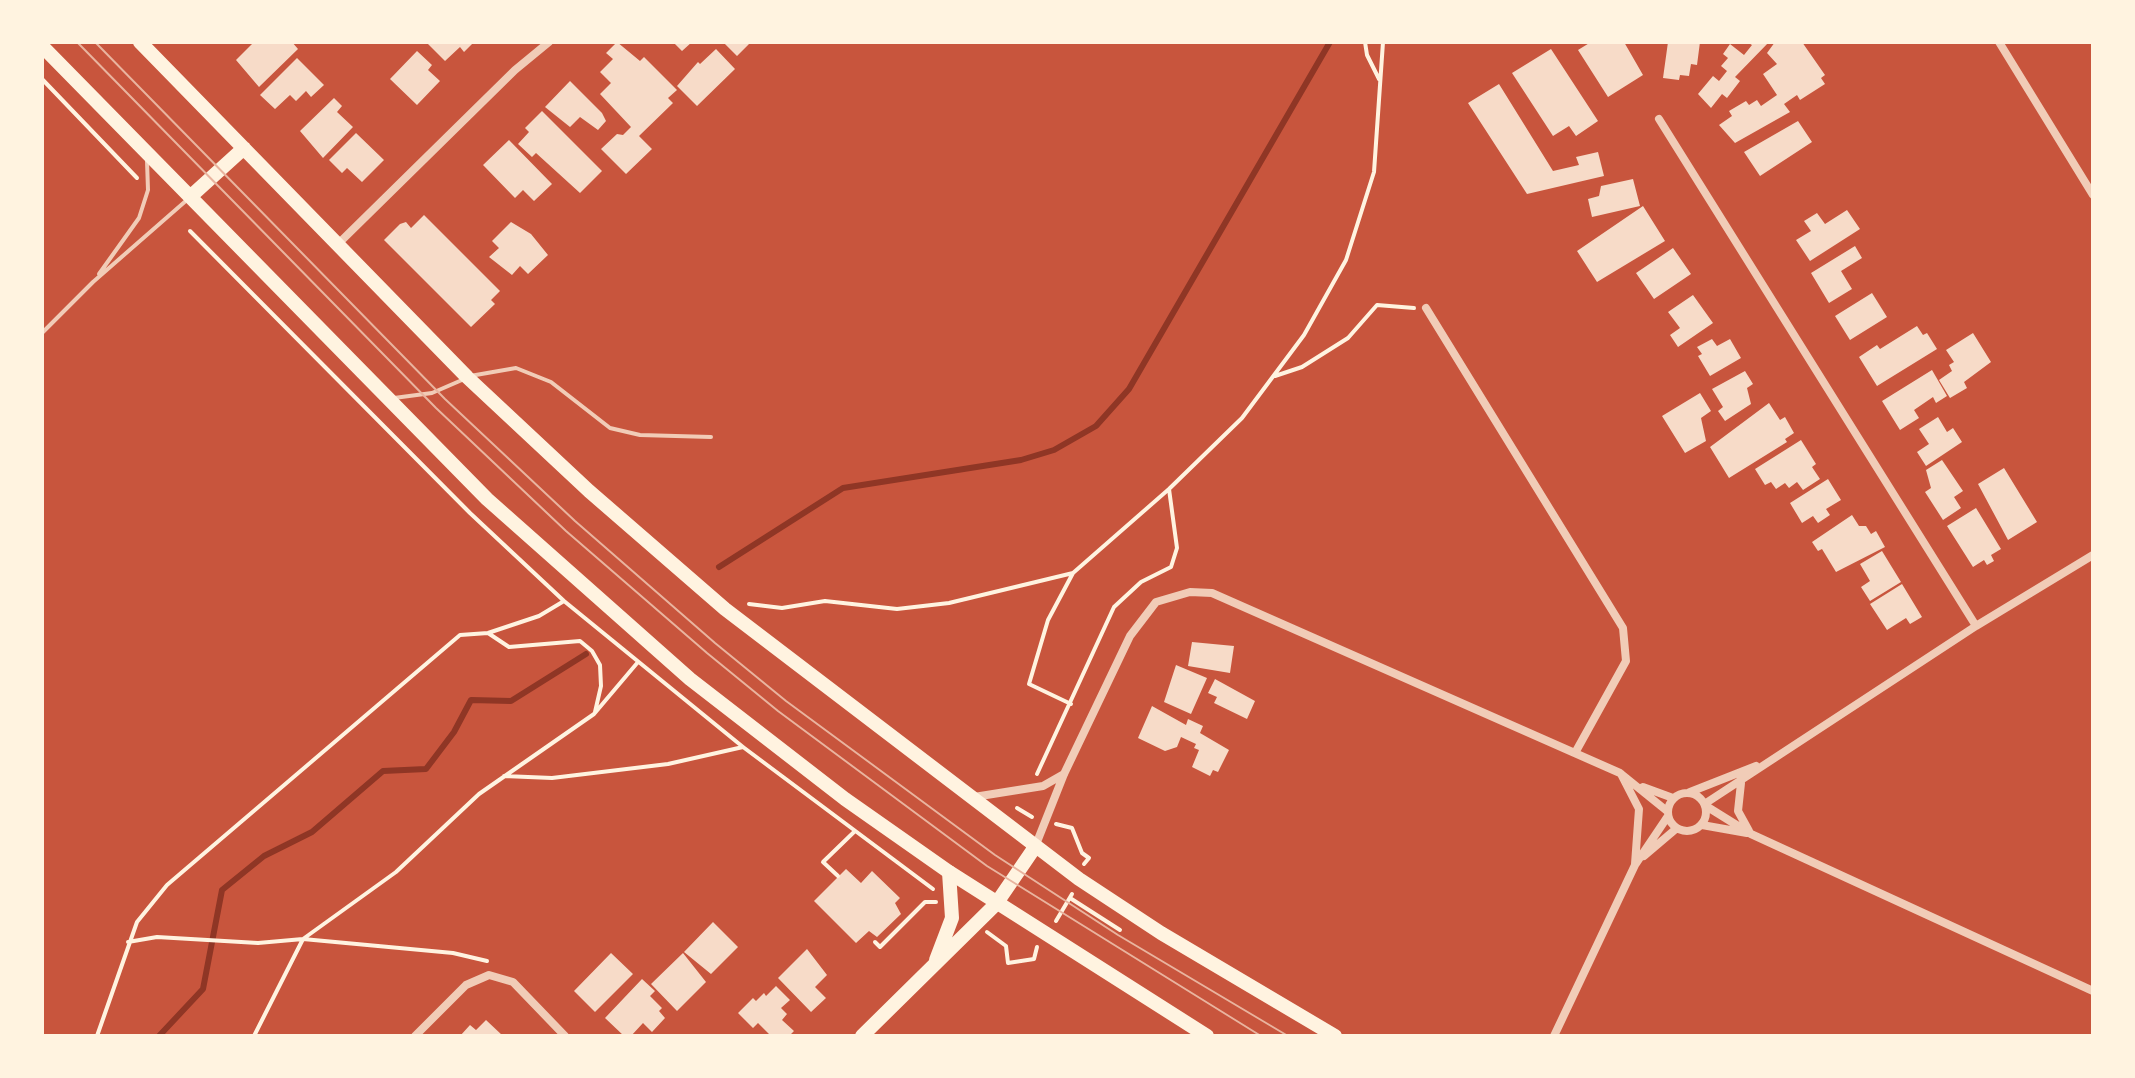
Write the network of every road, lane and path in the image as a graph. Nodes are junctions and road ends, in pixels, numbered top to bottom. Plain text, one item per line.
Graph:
1 (140, 42) edge
2 (549, 42) edge
3 (1365, 42) edge
4 (1383, 42) edge
5 (1999, 42) edge
6 (42, 46) edge
7 (42, 79) edge
8 (1380, 81) junction
9 (1659, 119) dead end
10 (244, 148) junction
11 (147, 153) junction
12 (141, 182) dead end
13 (2093, 195) edge
14 (190, 197) junction
15 (190, 231) dead end
16 (338, 244) junction
17 (93, 282) junction
18 (1426, 308) joint
19 (42, 333) edge
20 (467, 377) junction
21 (1273, 377) junction
22 (388, 398) junction
23 (711, 437) dead end
24 (1169, 489) junction
25 (2093, 555) edge
26 (1073, 573) junction
27 (564, 601) junction
28 (749, 604) dead end
29 (1976, 626) junction
30 (488, 633) junction
31 (638, 662) junction
32 (1071, 704) junction
33 (594, 714) junction
34 (743, 747) junction
35 (1575, 753) junction
36 (1763, 763) junction
37 (1620, 773) junction
38 (1064, 774) junction
39 (504, 776) junction
40 (1035, 779) dead end
41 (1741, 783) junction
42 (1638, 785) junction
43 (1689, 792) junction
44 (968, 797) junction
45 (1673, 798) junction
46 (1706, 805) junction
47 (1668, 814) junction
48 (1702, 825) junction
49 (1677, 828) junction
50 (854, 832) junction
51 (1751, 834) junction
52 (1035, 847) junction
53 (1089, 858) dead end
54 (1635, 865) junction
55 (949, 872) junction
56 (838, 876) dead end
57 (1079, 879) junction
58 (1070, 898) junction
59 (936, 902) junction
60 (996, 904) junction
61 (951, 906) junction
62 (976, 923) junction
63 (1120, 930) dead end
64 (1045, 936) junction
65 (303, 939) junction
66 (128, 942) junction
67 (875, 942) dead end
68 (934, 965) junction
69 (489, 975) junction
70 (2093, 991) edge
71 (98, 1035) edge
72 (254, 1036) edge
73 (415, 1036) edge
74 (565, 1036) edge
75 (862, 1036) edge
76 (1207, 1036) edge
77 (1335, 1036) edge
78 (1554, 1036) edge

1 - 10 main road
2 - 16 street
3 - 8 path
4 - 8 path
5 - 13 street
6 - 11 main road
7 - 12 path
8 - 21 path
9 - 29 street
10 - 14 main road
10 - 16 main road
11 - 14 main road
11 - 17 lane
14 - 17 lane
14 - 22 main road
15 - 27 path
16 - 20 main road
17 - 19 lane
18 - 21 path
18 - 35 street
20 - 22 lane
20 - 23 lane
20 - 44 main road
21 - 24 path
22 - 55 main road
24 - 26 path
24 - 32 path
25 - 29 street
26 - 28 path
26 - 32 path
27 - 30 path
27 - 31 path
29 - 36 street
30 - 33 path
30 - 66 path
31 - 33 path
31 - 34 path
32 - 40 path
33 - 39 path
34 - 39 path
34 - 50 path
35 - 37 street
35 - 38 street
36 - 41 street
36 - 43 street
37 - 42 street
37 - 54 street
38 - 44 street
38 - 52 street
39 - 65 path
41 - 46 street
41 - 51 street
42 - 45 street
42 - 47 street
43 - 45 street
43 - 46 street
44 - 52 main road
45 - 47 street
46 - 48 street
46 - 51 street
47 - 49 street
47 - 54 street
48 - 49 street
48 - 51 street
49 - 54 street
50 - 56 path
50 - 59 path
51 - 70 street
52 - 57 main road
52 - 60 main road
53 - 57 path
54 - 78 street
55 - 60 main road
55 - 61 main road
57 - 58 path
57 - 77 main road
58 - 63 path
58 - 64 path
59 - 61 path
59 - 67 path
60 - 62 main road
60 - 64 main road
61 - 68 main road
62 - 64 path
62 - 68 main road
64 - 76 main road
65 - 66 path
65 - 69 path
65 - 72 path
66 - 71 path
68 - 75 main road
69 - 73 street
69 - 74 street

